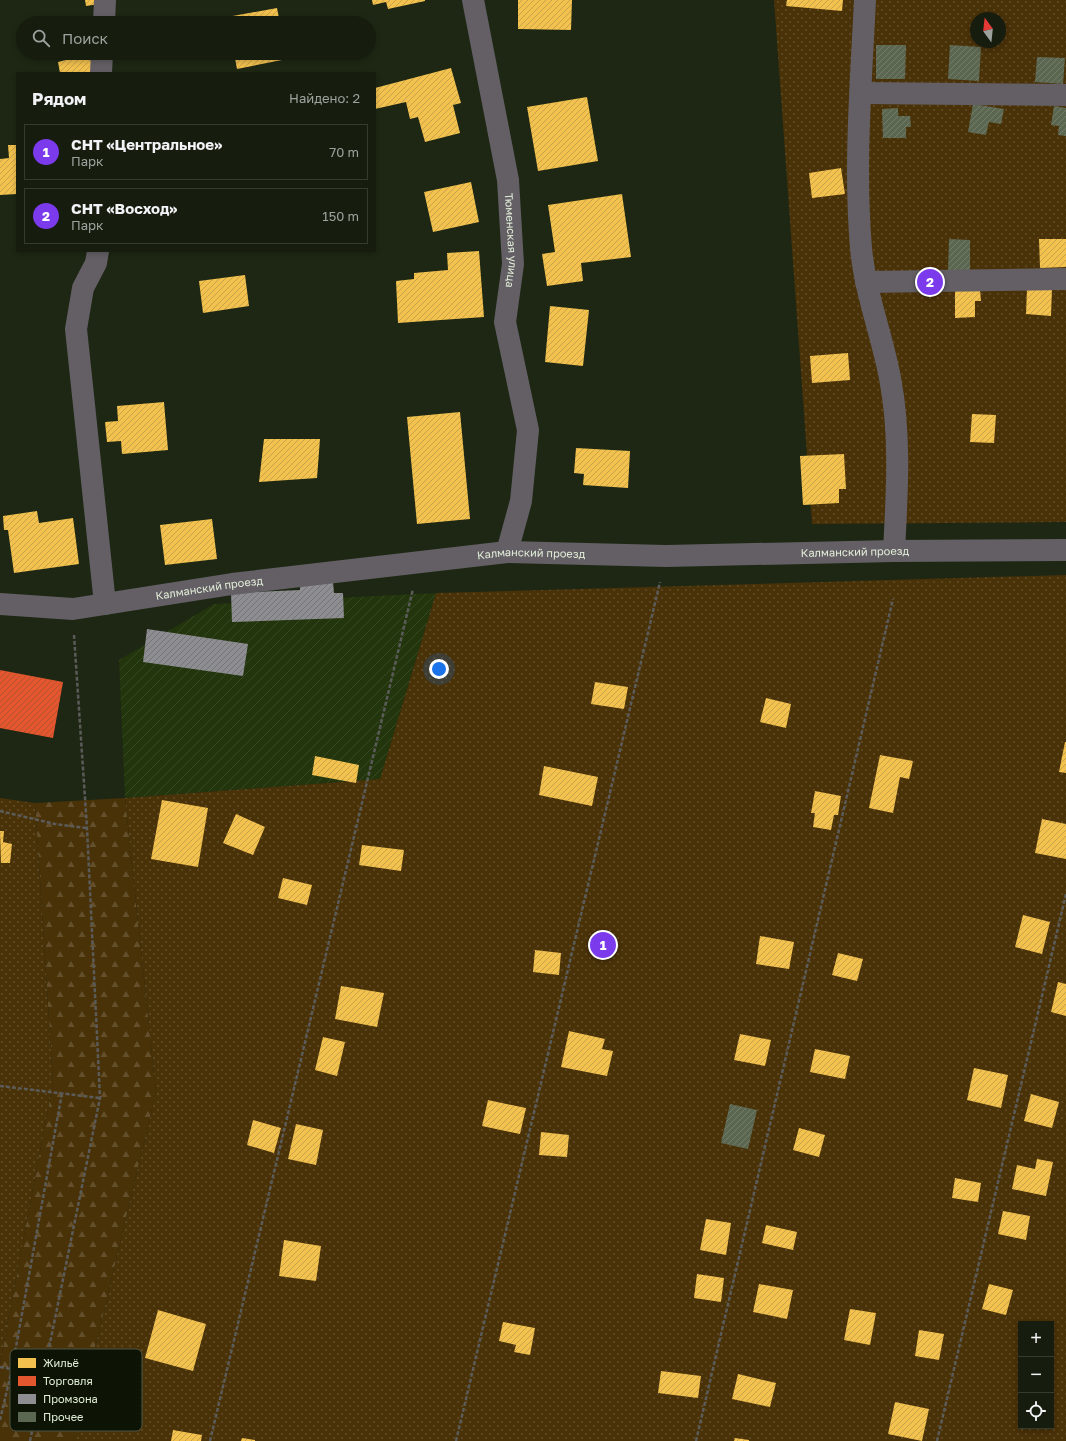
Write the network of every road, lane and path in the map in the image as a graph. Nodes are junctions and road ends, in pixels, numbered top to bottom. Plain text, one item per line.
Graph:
1 (105, 0) edge
2 (473, 0) edge
3 (865, 0) edge
4 (104, 16) edge
5 (102, 60) edge
6 (101, 72) edge
7 (860, 93) junction
8 (1066, 95) edge
9 (98, 252) edge
10 (1066, 279) edge
11 (866, 282) junction
12 (1066, 550) edge
13 (894, 551) junction
14 (507, 552) junction
15 (666, 556) junction
16 (419, 563) junction
17 (893, 599) dead end
18 (0, 604) edge
19 (105, 604) junction
20 (72, 609) junction
21 (0, 811) edge
22 (87, 828) junction
23 (1066, 894) edge
24 (0, 1086) edge
25 (62, 1093) junction
26 (100, 1098) junction
27 (16, 1349) edge
28 (49, 1349) edge
29 (0, 1367) edge
30 (10, 1369) edge
31 (10, 1378) edge
32 (0, 1420) edge
33 (32, 1431) edge
34 (30, 1441) edge
35 (210, 1441) edge
36 (456, 1441) edge
37 (696, 1441) edge
38 (937, 1441) edge

1 - 4 street
2 - 14 street, Тюменская улица
3 - 7 street
5 - 6 street
7 - 8 street
7 - 11 street
9 - 19 street
10 - 11 street
11 - 13 street
12 - 13 street, Калманский проезд
13 - 15 street, Калманский проезд
14 - 15 street, Калманский проезд
14 - 16 street, Калманский проезд
15 - 36 path
16 - 19 street, Калманский проезд
16 - 35 path
17 - 37 path
18 - 20 street, Калманский проезд
19 - 20 street, Калманский проезд
20 - 22 path
21 - 22 path
22 - 26 path
23 - 38 path
24 - 25 path
25 - 26 path
25 - 27 path
26 - 28 path
29 - 30 path
31 - 32 path
33 - 34 path

